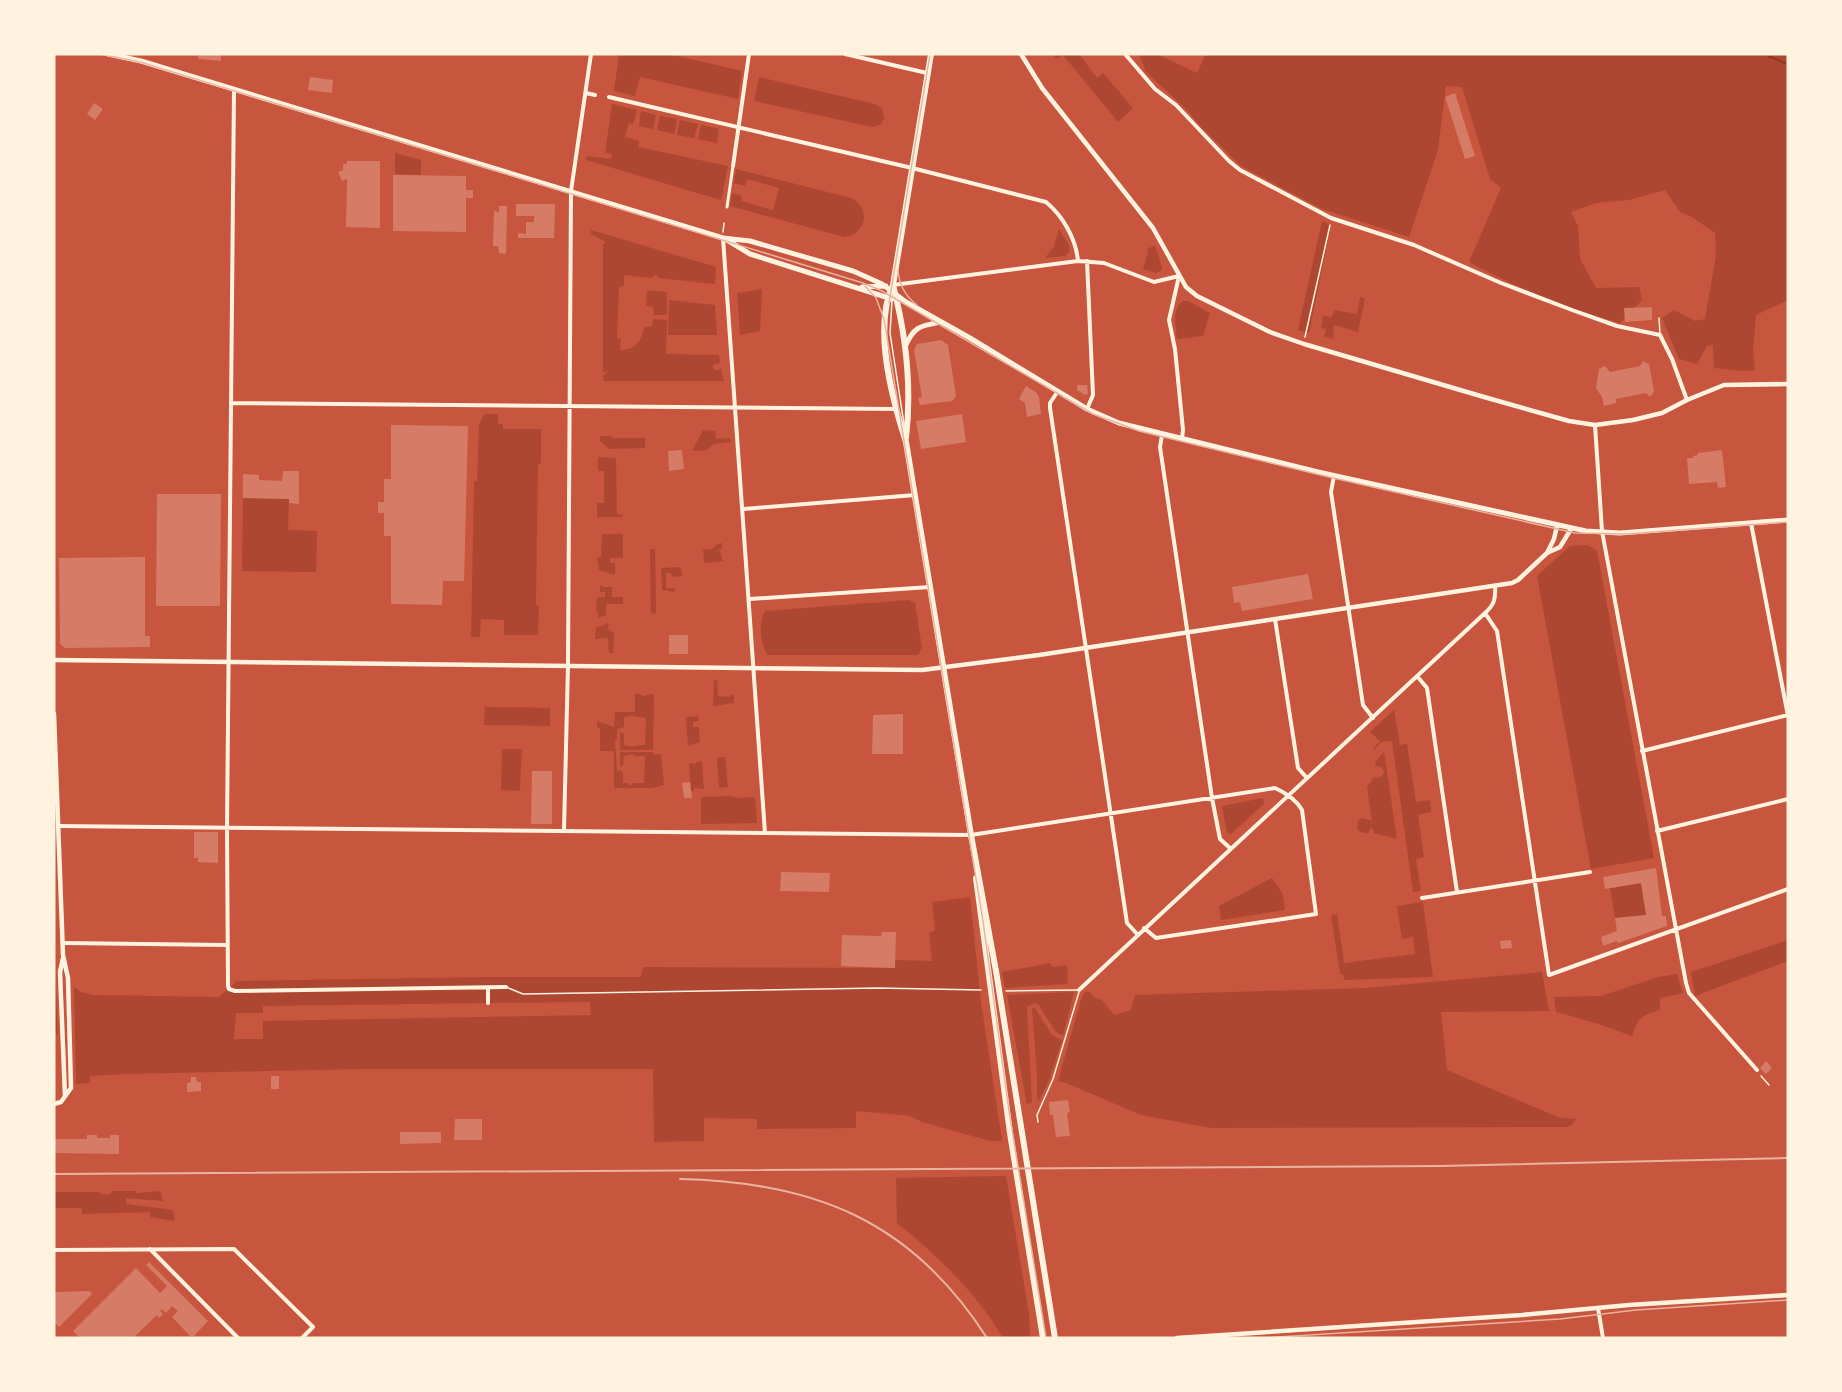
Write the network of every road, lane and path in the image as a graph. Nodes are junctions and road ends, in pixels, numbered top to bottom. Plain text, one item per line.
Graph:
1 (108, 54) edge
2 (591, 54) edge
3 (749, 54) edge
4 (845, 54) edge
5 (931, 54) edge
6 (1021, 54) edge
7 (1125, 54) edge
8 (928, 73) junction
9 (234, 89) junction
10 (586, 93) junction
11 (595, 95) dead end
12 (609, 97) dead end
13 (739, 127) junction
14 (733, 166) joint
15 (912, 168) junction
16 (571, 191) junction
17 (727, 207) dead end
18 (1331, 218) junction
19 (723, 238) junction
20 (1078, 261) junction
21 (1087, 261) junction
22 (1179, 276) junction
23 (849, 286) junction
24 (892, 293) junction
25 (1659, 318) dead end
26 (941, 322) junction
27 (1660, 335) junction
28 (1304, 344) junction
29 (905, 347) junction
30 (1788, 384) edge
31 (1058, 391) junction
32 (1687, 400) junction
33 (231, 403) junction
34 (570, 407) junction
35 (737, 409) junction
36 (1087, 409) junction
37 (896, 410) junction
38 (1595, 425) junction
39 (1162, 435) junction
40 (906, 439) junction
41 (1182, 440) junction
42 (1334, 476) junction
43 (915, 495) junction
44 (744, 510) junction
45 (1788, 520) edge
46 (1751, 523) junction
47 (1557, 526) junction
48 (1571, 529) junction
49 (1602, 533) junction
50 (1547, 553) junction
51 (1495, 586) junction
52 (930, 587) junction
53 (750, 599) junction
54 (1349, 608) junction
55 (1485, 614) junction
56 (1275, 619) junction
57 (1188, 632) junction
58 (1086, 648) junction
59 (54, 660) edge
60 (229, 662) junction
61 (568, 665) junction
62 (943, 668) junction
63 (753, 669) junction
64 (1417, 676) junction
65 (54, 714) edge
66 (1788, 715) edge
67 (1373, 718) junction
68 (1642, 751) junction
69 (1307, 778) junction
70 (1289, 795) junction
71 (1212, 798) junction
72 (1788, 799) edge
73 (1111, 815) junction
74 (58, 826) junction
75 (226, 828) junction
76 (564, 830) junction
77 (1657, 831) junction
78 (765, 833) junction
79 (970, 835) junction
80 (1231, 849) junction
81 (1590, 872) dead end
82 (1534, 881) junction
83 (1788, 889) edge
84 (1457, 892) junction
85 (1422, 898) dead end
86 (1144, 928) junction
87 (1675, 930) junction
88 (1138, 934) junction
89 (63, 944) junction
90 (227, 945) junction
91 (506, 987) joint
92 (488, 988) junction
93 (981, 990) dead end
94 (1079, 990) junction
95 (1006, 991) dead end
96 (488, 1003) dead end
97 (1757, 1070) joint
98 (1769, 1085) dead end
99 (54, 1104) edge
100 (1038, 1122) dead end
101 (149, 1249) junction
102 (54, 1250) edge
103 (1788, 1295) edge
104 (1598, 1308) junction
105 (237, 1338) edge
106 (302, 1338) edge
107 (1043, 1338) edge
108 (1055, 1338) edge
109 (1177, 1338) edge
110 (1603, 1338) edge

1 - 9 main road
2 - 10 street
3 - 13 street
4 - 8 street
5 - 8 main road
6 - 22 street
7 - 18 street
8 - 15 main road
9 - 16 main road
9 - 33 street
10 - 11 street
10 - 16 street
12 - 13 street
13 - 14 street
13 - 15 street
14 - 17 street
15 - 20 street
15 - 24 main road
16 - 19 main road
16 - 34 street
18 - 27 street
18 - 28 path
19 - 23 main road
19 - 24 main road
19 - 35 street
20 - 21 street
20 - 24 street
21 - 22 street
21 - 36 street
22 - 28 street
22 - 41 street
23 - 24 main road
23 - 24 main road
24 - 26 main road
24 - 29 main road
24 - 37 main road
24 - 40 lane
25 - 27 lane
26 - 29 main road
26 - 31 main road
27 - 32 street
28 - 38 street
29 - 40 main road
30 - 32 street
31 - 36 main road
31 - 58 street
32 - 38 street
33 - 34 street
33 - 60 street
34 - 35 street
34 - 61 street
35 - 37 street
35 - 44 street
36 - 39 main road
37 - 40 main road
38 - 49 street
39 - 41 main road
39 - 57 street
40 - 43 main road
41 - 42 main road
42 - 47 main road
42 - 54 street
43 - 44 street
43 - 52 main road
44 - 53 street
45 - 46 main road
46 - 49 main road
46 - 66 street
47 - 48 main road
47 - 50 street
48 - 49 main road
48 - 50 street
49 - 68 street
50 - 51 street
51 - 54 street
51 - 55 street
52 - 53 street
52 - 62 main road
53 - 63 street
54 - 56 street
54 - 67 street
55 - 64 street
55 - 82 street
56 - 57 street
56 - 69 street
57 - 58 street
57 - 71 street
58 - 62 street
58 - 73 street
59 - 60 street
60 - 61 street
60 - 75 street
61 - 63 street
61 - 76 street
62 - 63 street
62 - 79 main road
63 - 78 street
64 - 67 street
64 - 84 street
65 - 74 street
66 - 68 street
67 - 69 street
68 - 77 street
69 - 70 street
70 - 71 street
70 - 80 street
70 - 86 street
71 - 73 street
71 - 80 street
72 - 77 street
73 - 79 street
73 - 88 street
74 - 75 street
74 - 89 street
75 - 76 street
75 - 90 street
76 - 78 street
77 - 87 street
78 - 79 street
79 - 107 main road
79 - 108 main road
80 - 86 street
81 - 82 street
82 - 84 street
82 - 87 street
83 - 87 street
84 - 85 street
86 - 88 street
87 - 97 street
88 - 94 street
89 - 90 street
89 - 99 street
90 - 92 street
91 - 92 street
91 - 93 lane
92 - 96 street
94 - 95 lane
94 - 100 lane
97 - 98 path
101 - 102 street
101 - 105 street
101 - 106 street
103 - 104 street
104 - 109 street
104 - 110 street

